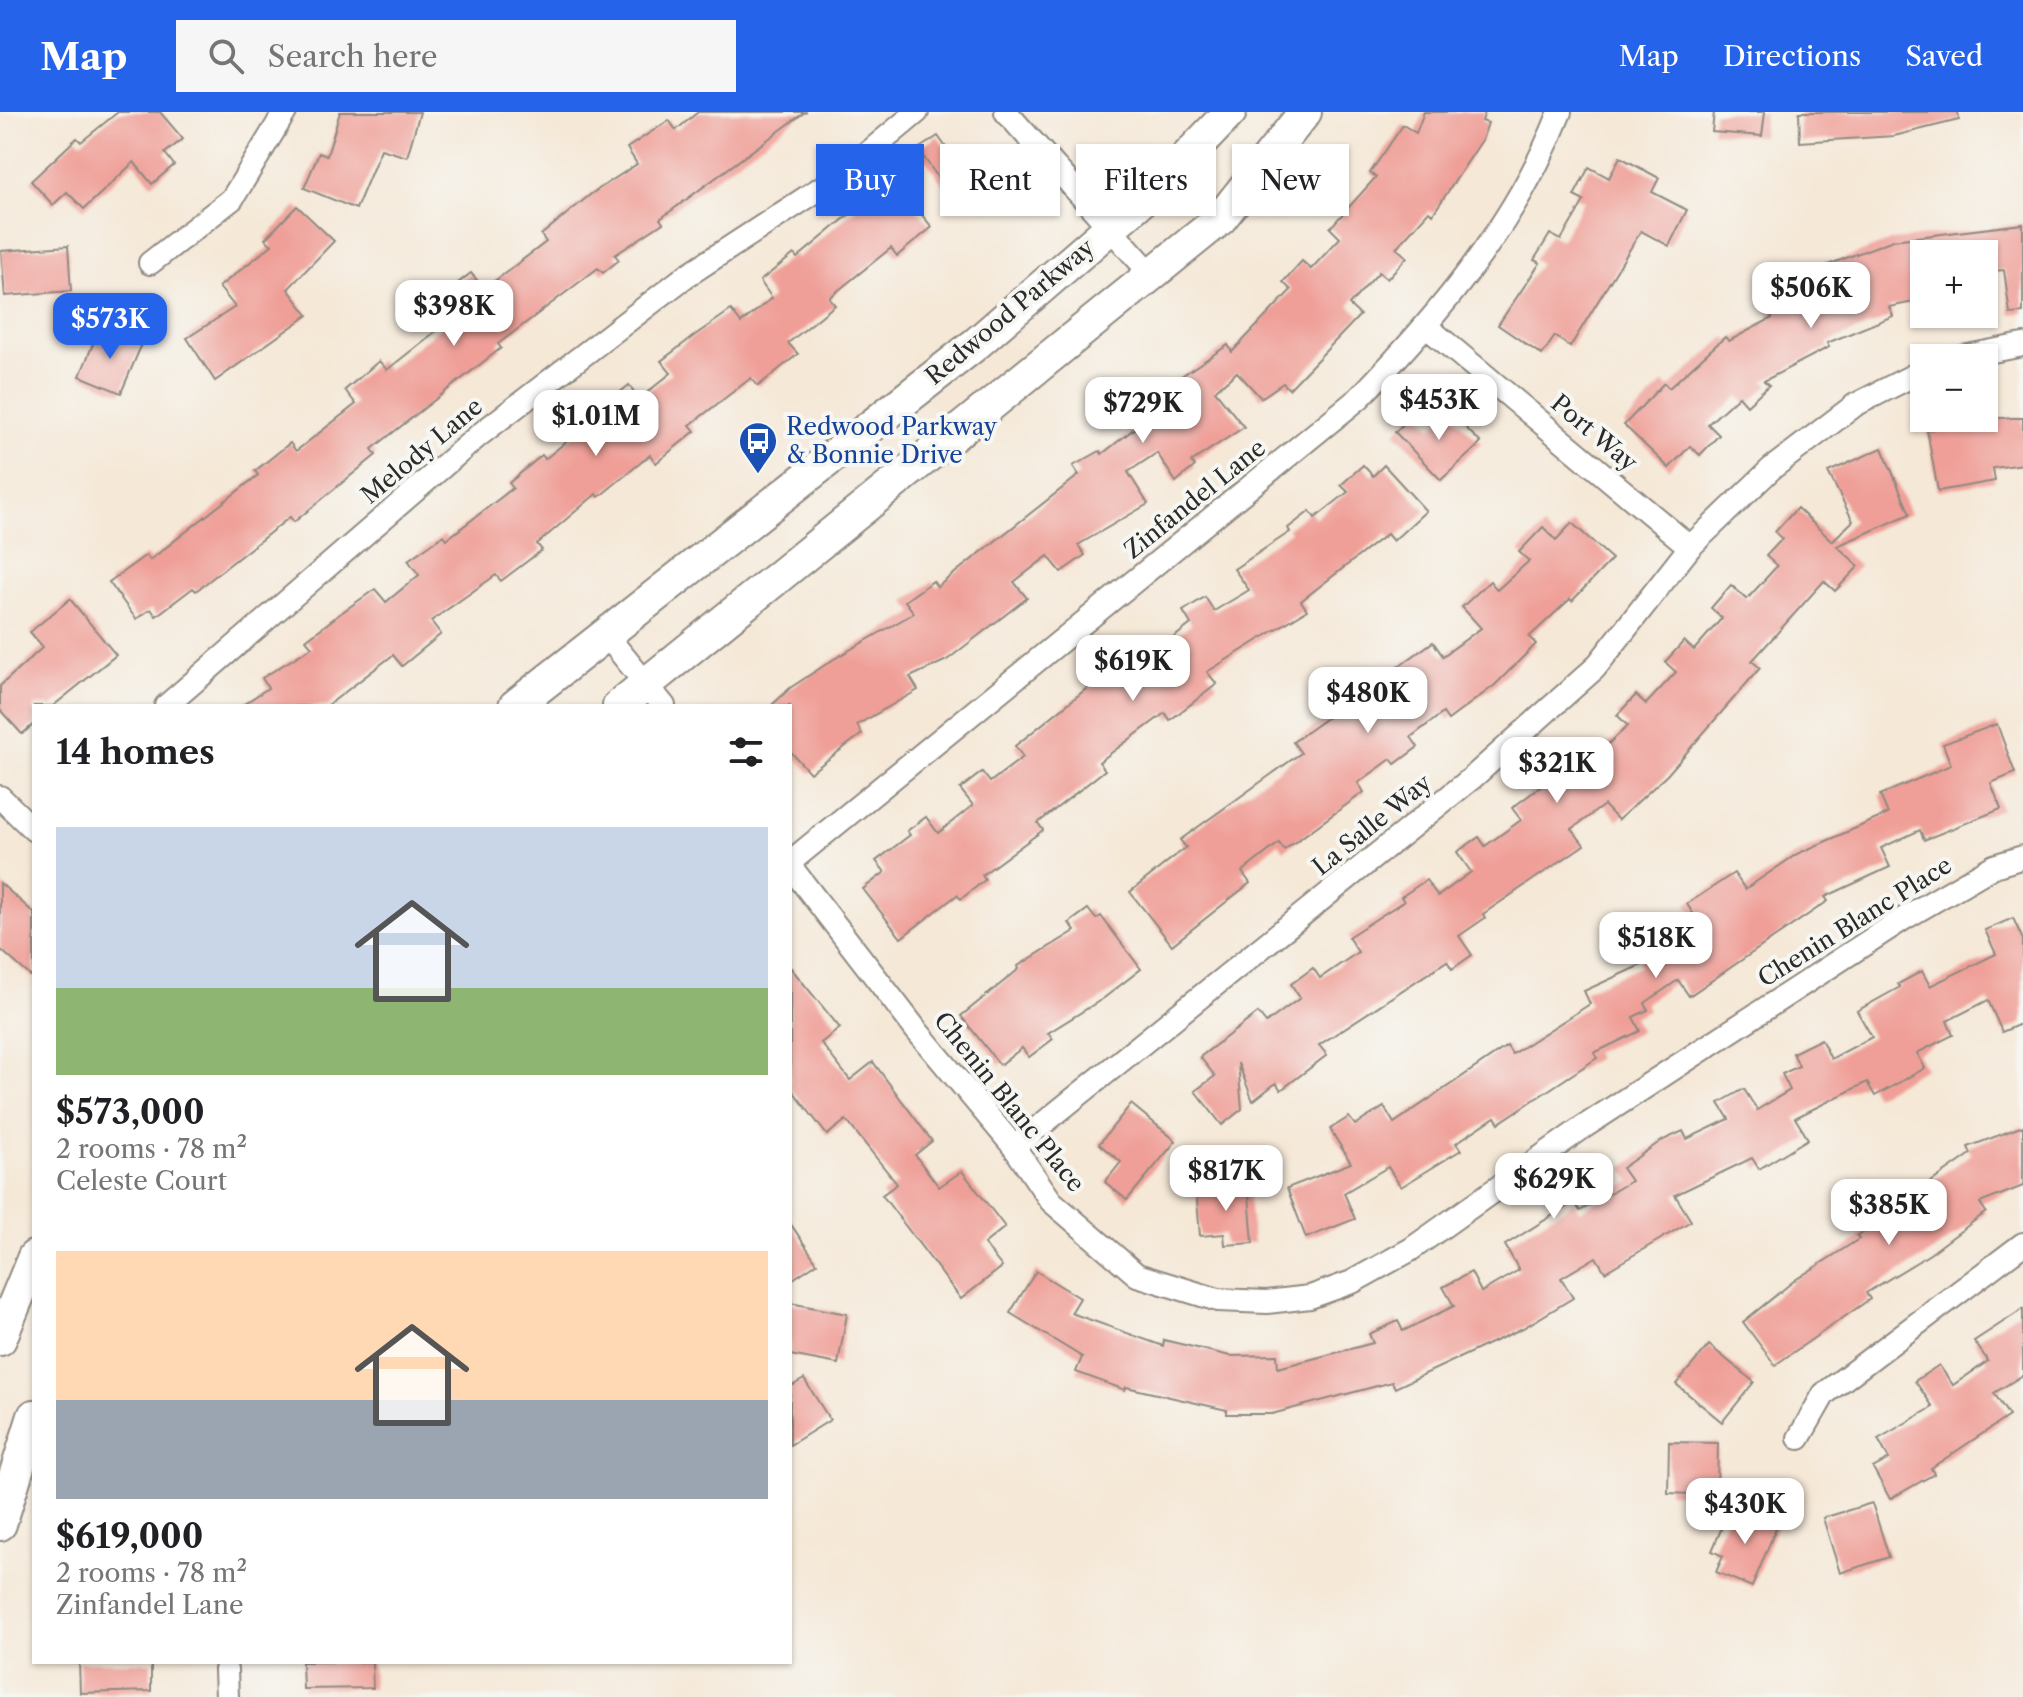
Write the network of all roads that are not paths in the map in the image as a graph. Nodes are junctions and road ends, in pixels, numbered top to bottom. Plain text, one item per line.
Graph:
1 (285, 112) edge
2 (917, 112) edge
3 (1006, 112) edge
4 (1230, 112) edge
5 (1305, 112) edge
6 (1560, 112) edge
7 (1110, 228) junction
8 (150, 263) dead end
9 (1153, 276) junction
10 (1427, 327) junction
11 (2023, 345) edge
12 (1998, 350) edge
13 (1910, 377) edge
14 (1690, 547) junction
15 (607, 636) junction
16 (655, 695) edge
17 (168, 704) edge
18 (518, 704) edge
19 (626, 704) edge
20 (0, 797) edge
21 (32, 826) edge
22 (2023, 857) edge
23 (792, 862) edge
24 (792, 867) edge
25 (1014, 1147) junction
26 (2023, 1244) edge
27 (32, 1262) edge
28 (0, 1339) edge
29 (32, 1422) edge
30 (1799, 1438) dead end
31 (3, 1505) edge
32 (226, 1670) dead end
33 (227, 1697) edge

1 - 8 street
2 - 17 street, Melody Lane
3 - 7 street
4 - 7 main road, Redwood Parkway
5 - 9 main road
6 - 10 street, Zinfandel Lane
7 - 9 street
7 - 15 main road, Redwood Parkway
9 - 16 main road
10 - 14 street, Port Way
10 - 23 street, Zinfandel Lane
11 - 12 street
13 - 14 street, La Salle Way
14 - 25 street, La Salle Way
15 - 16 street
15 - 18 main road, Redwood Parkway
16 - 19 main road
20 - 21 street
22 - 25 street, Chenin Blanc Place
24 - 25 street, Chenin Blanc Place
26 - 30 street
27 - 28 main road
29 - 31 main road
32 - 33 street

